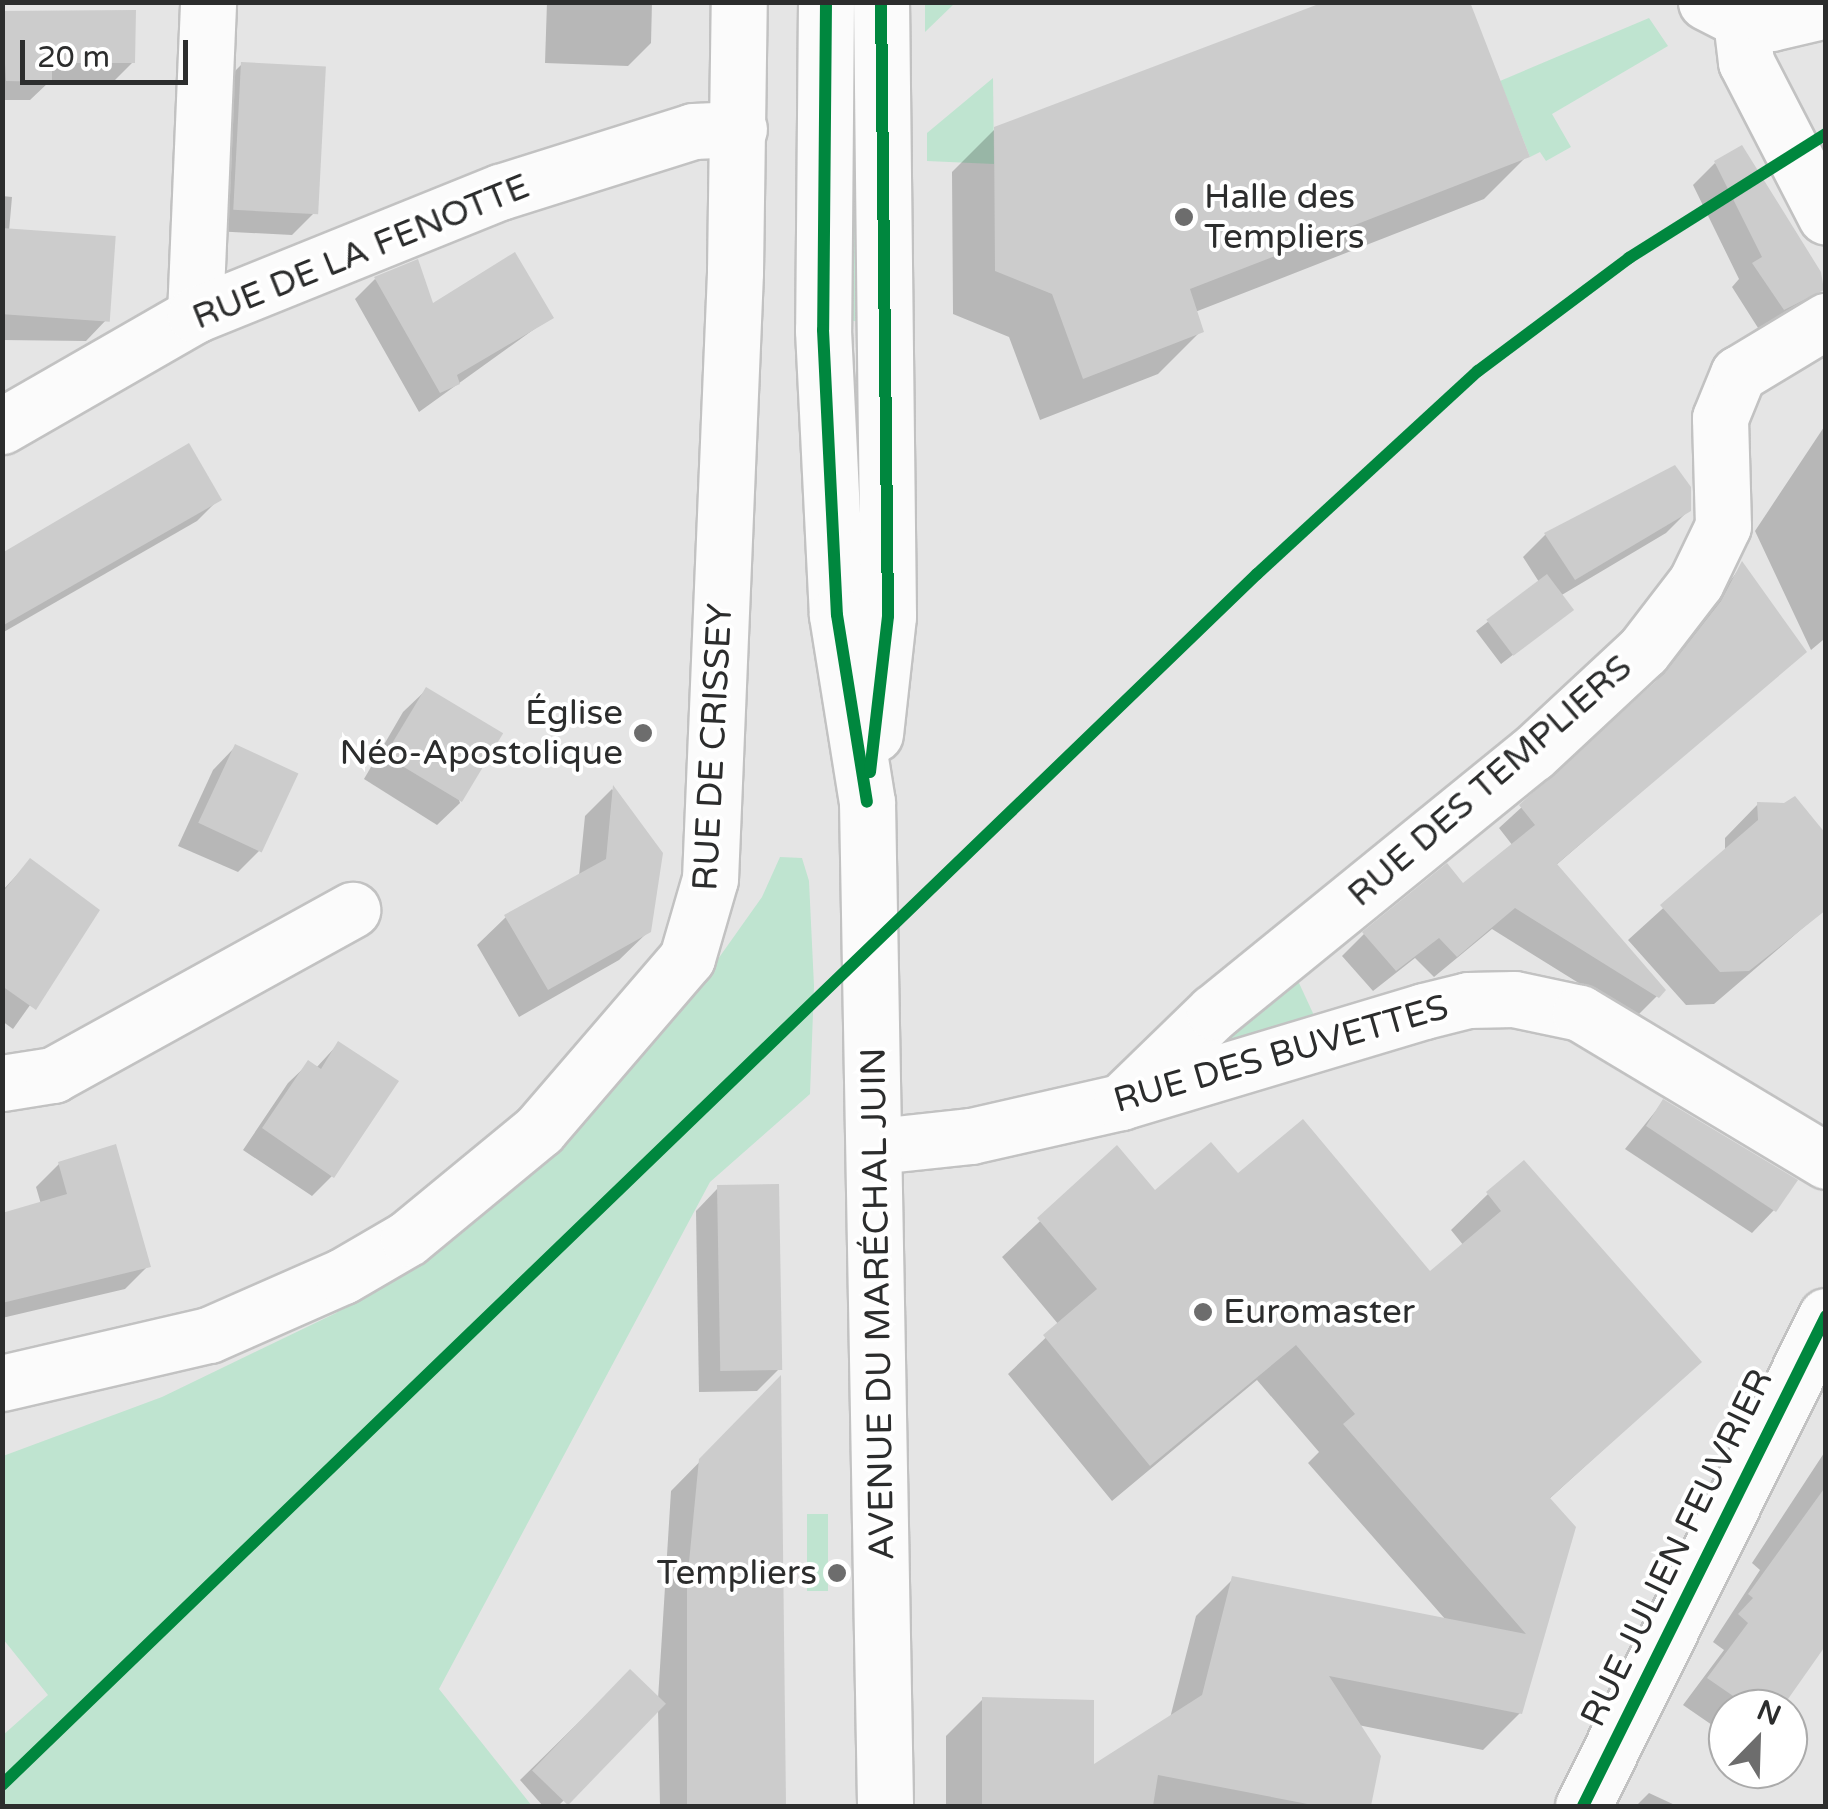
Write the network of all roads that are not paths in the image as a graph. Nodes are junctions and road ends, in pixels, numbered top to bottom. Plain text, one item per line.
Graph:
1 (208, 2) edge
2 (739, 2) edge
3 (826, 2) edge
4 (880, 2) edge
5 (1826, 10) edge
6 (1724, 11) edge
7 (738, 130) junction
8 (1826, 217) edge
9 (195, 315) junction
10 (1826, 321) edge
11 (2, 426) edge
12 (867, 802) junction
13 (352, 910) dead end
14 (2, 1083) edge
15 (1121, 1102) junction
16 (877, 1146) junction
17 (1826, 1161) edge
18 (1826, 1316) edge
19 (2, 1383) edge
20 (884, 1806) edge
21 (1583, 1806) edge

1 - 9 street
2 - 7 street, RUE DE CRISSEY
3 - 12 street, AVENUE DU MARÉCHAL JUIN
4 - 12 street, AVENUE DU MARÉCHAL JUIN
5 - 6 street
6 - 8 street
7 - 9 street, RUE DE LA FENOTTE
7 - 19 street, RUE DE CRISSEY
9 - 11 street, RUE DE LA FENOTTE
10 - 15 street, RUE DES TEMPLIERS
12 - 16 street, AVENUE DU MARÉCHAL JUIN
13 - 14 street
15 - 16 street, RUE DES BUVETTES
15 - 17 street, RUE DES BUVETTES
16 - 20 street, AVENUE DU MARÉCHAL JUIN
18 - 21 street, RUE JULIEN FEUVRIER

